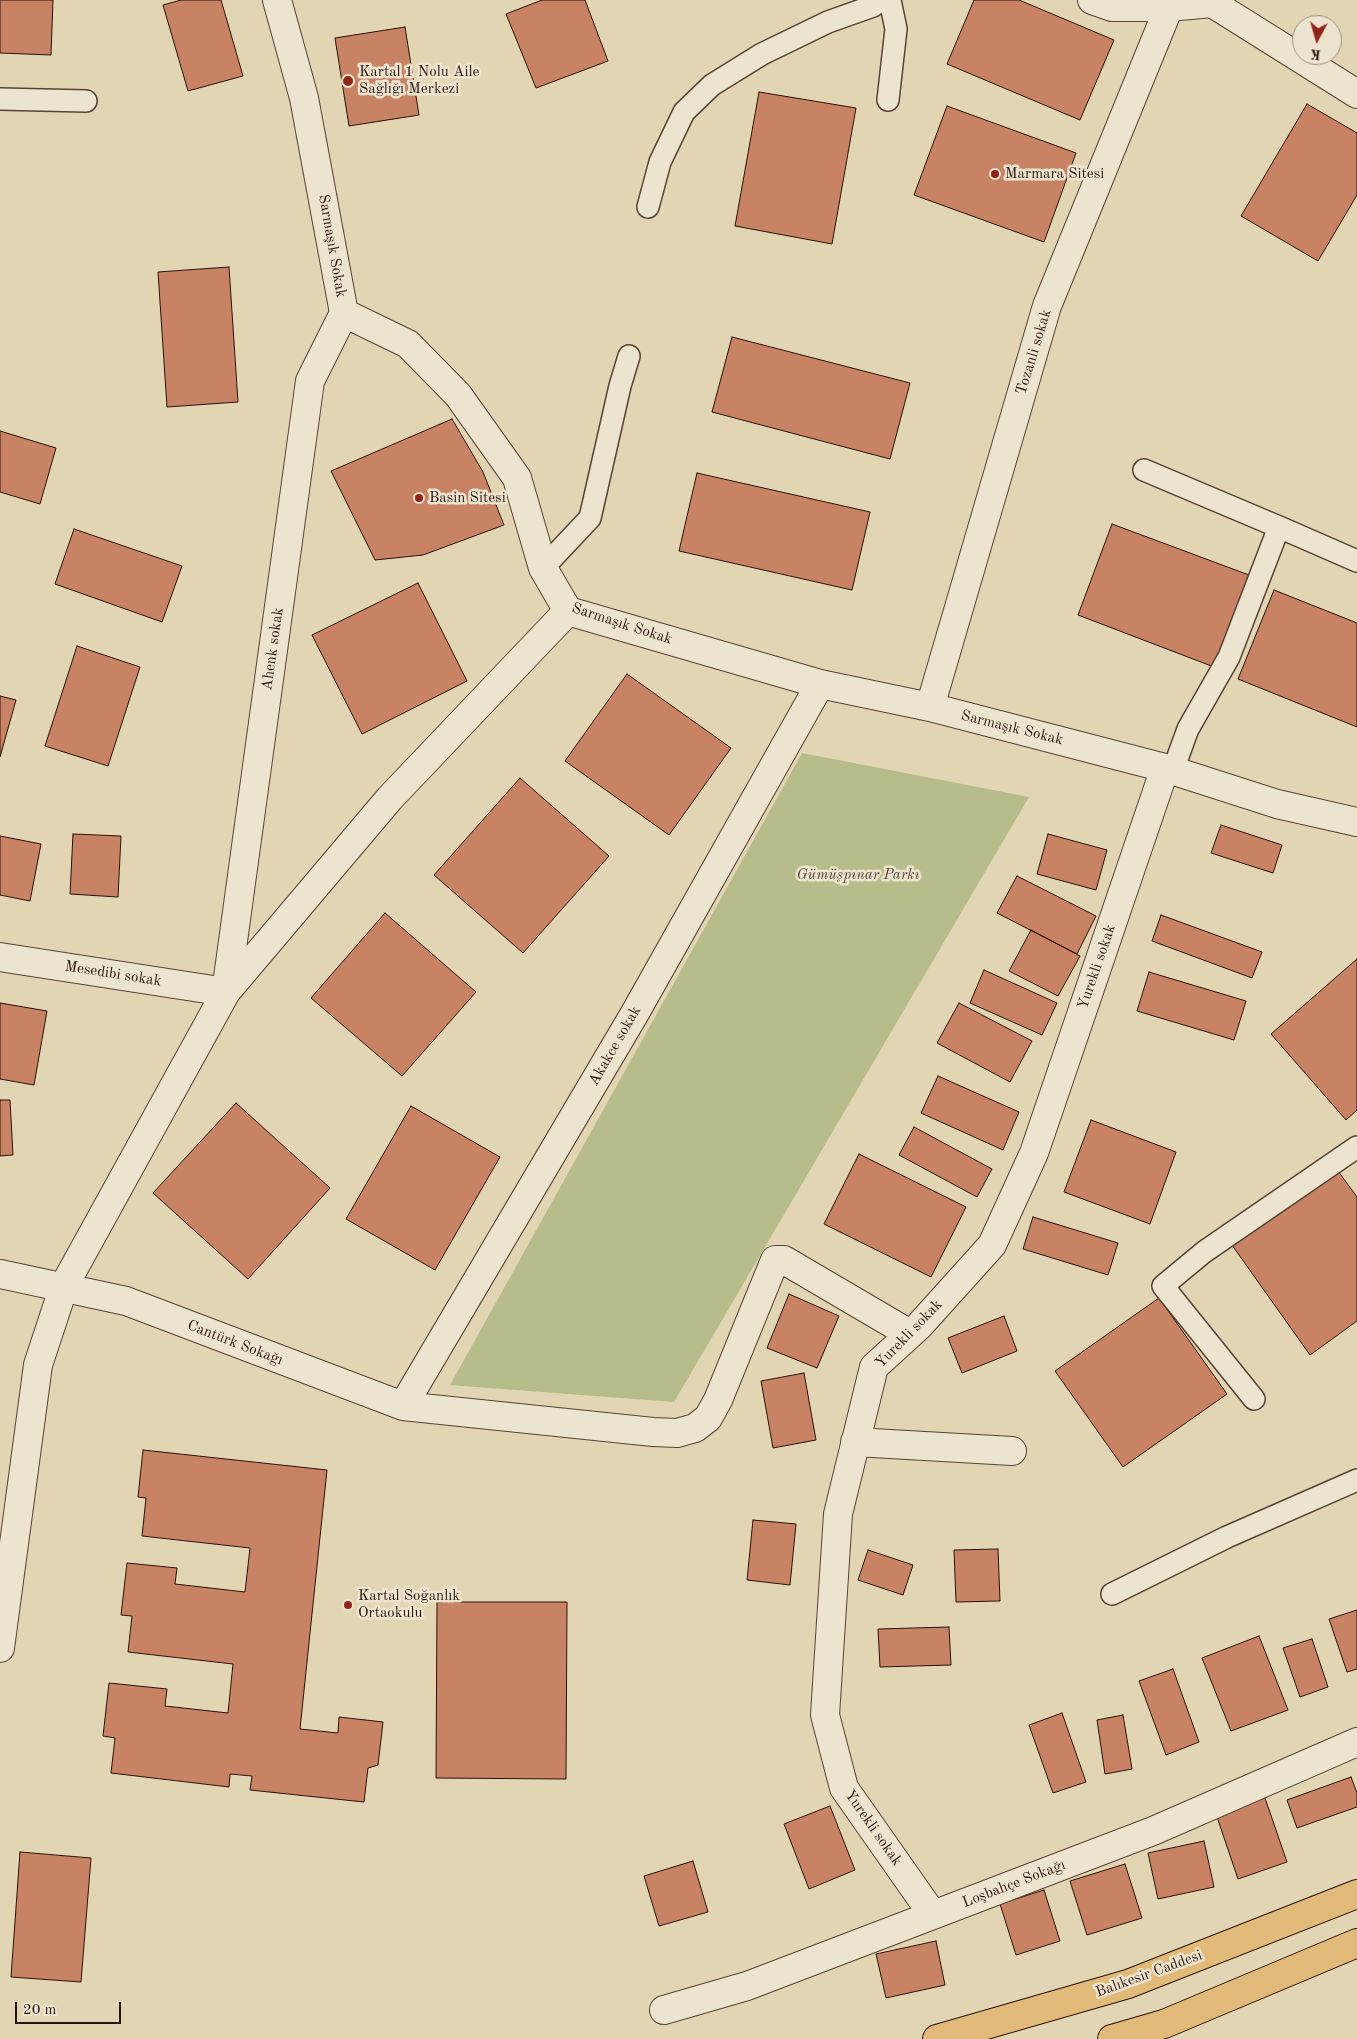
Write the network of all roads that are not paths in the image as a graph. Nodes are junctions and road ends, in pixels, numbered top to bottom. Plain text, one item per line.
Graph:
1 (277, 0) edge
2 (882, 0) edge
3 (890, 0) edge
4 (1092, 0) edge
5 (1214, 2) edge
6 (1169, 7) junction
7 (1357, 94) edge
8 (0, 99) edge
9 (888, 100) dead end
10 (86, 101) dead end
11 (648, 206) dead end
12 (344, 313) junction
13 (628, 356) dead end
14 (1144, 470) dead end
15 (1279, 527) junction
16 (1357, 561) edge
17 (543, 568) junction
18 (568, 610) junction
19 (820, 684) junction
20 (930, 707) junction
21 (1169, 769) junction
22 (1357, 822) edge
23 (0, 957) edge
24 (226, 992) junction
25 (1357, 1147) edge
26 (0, 1274) edge
27 (64, 1286) junction
28 (910, 1334) junction
29 (1254, 1399) dead end
30 (403, 1406) junction
31 (856, 1442) junction
32 (1012, 1451) dead end
33 (1357, 1480) edge
34 (1112, 1594) dead end
35 (0, 1648) edge
36 (1357, 1742) edge
37 (1357, 1894) edge
38 (933, 1914) junction
39 (1357, 1943) edge
40 (664, 2010) dead end
41 (937, 2039) edge
42 (1112, 2039) edge

1 - 12 street, Sarmaşık Sokak
2 - 11 lane
3 - 9 lane
4 - 6 street
5 - 6 street
5 - 7 street
6 - 20 street, Tozanli sokak
8 - 10 lane
12 - 17 street, Sarmaşık Sokak
12 - 24 street, Ahenk sokak
13 - 17 lane
14 - 15 lane
15 - 16 lane
15 - 21 lane
17 - 18 street, Sarmaşık Sokak
18 - 19 street, Sarmaşık Sokak
18 - 24 street
19 - 20 street, Sarmaşık Sokak
19 - 30 street, Akakce sokak
20 - 21 street, Sarmaşık Sokak
21 - 22 street, Sarmaşık Sokak
21 - 28 street, Yurekli sokak
23 - 24 street, Mesedibi sokak
24 - 27 street
25 - 29 lane
26 - 27 street, Cantürk Sokağı
27 - 30 street, Cantürk Sokağı
27 - 35 street
28 - 30 street, Cantürk Sokağı
28 - 31 street, Yurekli sokak
31 - 32 street
31 - 38 street, Yurekli sokak
33 - 34 lane
36 - 38 street, Loşbahçe Sokağı
37 - 41 main road, Balıkesir Caddesi
38 - 40 street, Loşbahçe Sokağı
39 - 42 main road

